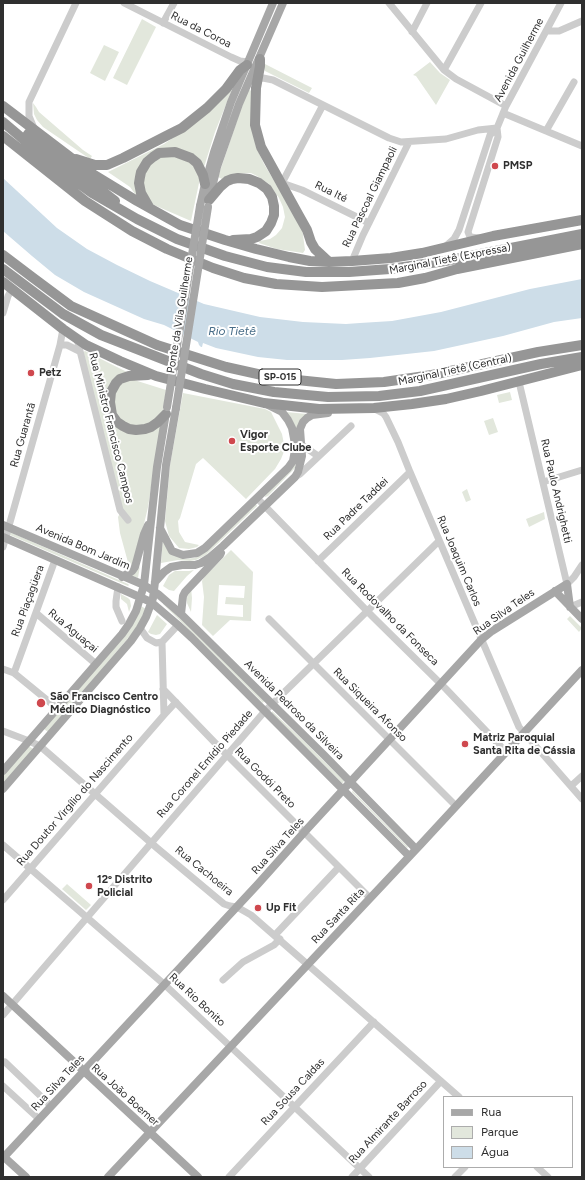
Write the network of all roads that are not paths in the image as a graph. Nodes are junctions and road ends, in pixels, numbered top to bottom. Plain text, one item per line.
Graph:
1 (76, 3) edge
2 (124, 3) edge
3 (174, 3) edge
4 (273, 3) edge
5 (284, 3) edge
6 (389, 3) edge
7 (427, 3) edge
8 (481, 3) edge
9 (562, 3) edge
10 (582, 21) edge
11 (163, 23) junction
12 (547, 31) junction
13 (412, 32) junction
14 (260, 59) junction
15 (248, 64) junction
16 (444, 70) junction
17 (258, 79) junction
18 (574, 82) dead end
19 (323, 105) junction
20 (6, 108) edge
21 (505, 110) junction
22 (3, 122) edge
23 (497, 128) junction
24 (35, 130) junction
25 (546, 131) junction
26 (3, 136) edge
27 (409, 142) junction
28 (582, 146) edge
29 (71, 158) junction
30 (282, 183) junction
31 (205, 184) junction
32 (470, 197) junction
33 (478, 199) junction
34 (206, 205) junction
35 (150, 208) junction
36 (137, 219) junction
37 (582, 220) edge
38 (369, 224) junction
39 (582, 227) edge
40 (582, 234) edge
41 (482, 239) junction
42 (225, 240) junction
43 (582, 244) edge
44 (445, 248) junction
45 (3, 255) edge
46 (352, 261) junction
47 (446, 261) junction
48 (329, 262) junction
49 (3, 269) edge
50 (3, 282) edge
51 (12, 289) junction
52 (40, 311) junction
53 (3, 314) edge
54 (63, 329) junction
55 (77, 339) junction
56 (60, 345) junction
57 (582, 345) edge
58 (582, 349) edge
59 (80, 351) junction
60 (538, 352) junction
61 (168, 362) junction
62 (581, 363) edge
63 (156, 376) junction
64 (519, 382) junction
65 (264, 403) junction
66 (374, 408) junction
67 (357, 409) junction
68 (170, 410) junction
69 (351, 426) dead end
70 (302, 445) junction
71 (318, 456) junction
72 (582, 470) edge
73 (410, 472) junction
74 (295, 477) junction
75 (543, 482) junction
76 (257, 498) junction
77 (265, 506) junction
78 (128, 520) dead end
79 (150, 520) junction
80 (6, 526) edge
81 (160, 528) junction
82 (4, 538) edge
83 (439, 541) junction
84 (223, 546) junction
85 (3, 547) edge
86 (55, 560) junction
87 (318, 561) junction
88 (582, 565) edge
89 (122, 576) junction
90 (155, 582) junction
91 (567, 584) junction
92 (144, 586) junction
93 (118, 587) junction
94 (154, 590) junction
95 (555, 591) junction
96 (141, 597) junction
97 (151, 602) junction
98 (582, 602) edge
99 (570, 607) junction
100 (367, 611) junction
101 (36, 613) junction
102 (181, 614) junction
103 (582, 619) edge
104 (269, 620) dead end
105 (122, 621) dead end
106 (178, 624) junction
107 (140, 628) junction
108 (481, 640) junction
109 (162, 642) junction
110 (96, 664) junction
111 (313, 664) junction
112 (3, 669) edge
113 (582, 670) edge
114 (14, 673) junction
115 (441, 684) junction
116 (163, 689) junction
117 (176, 702) junction
118 (272, 704) junction
119 (58, 709) junction
120 (265, 711) junction
121 (164, 715) junction
122 (3, 731) edge
123 (524, 734) junction
124 (389, 740) junction
125 (29, 741) junction
126 (40, 746) junction
127 (506, 752) junction
128 (227, 755) junction
129 (3, 771) edge
130 (582, 776) edge
131 (350, 782) junction
132 (571, 786) junction
133 (3, 789) edge
134 (343, 790) junction
135 (95, 794) junction
136 (582, 799) edge
137 (456, 806) junction
138 (304, 832) junction
139 (151, 843) junction
140 (3, 845) edge
141 (416, 849) junction
142 (409, 856) junction
143 (339, 867) junction
144 (30, 869) junction
145 (370, 898) junction
146 (3, 900) edge
147 (237, 907) junction
148 (87, 918) junction
149 (278, 937) junction
150 (308, 964) junction
151 (223, 980) dead end
152 (165, 985) junction
153 (3, 996) edge
154 (12, 1005) junction
155 (3, 1015) edge
156 (374, 1022) junction
157 (230, 1047) junction
158 (5, 1062) dead end
159 (84, 1072) junction
160 (441, 1082) junction
161 (3, 1086) edge
162 (458, 1096) edge
163 (51, 1106) junction
164 (294, 1107) junction
165 (39, 1119) junction
166 (150, 1132) junction
167 (3, 1157) edge
168 (360, 1168) junction
169 (464, 1168) edge
170 (538, 1168) edge
171 (26, 1177) edge
172 (108, 1177) edge
173 (198, 1177) edge
174 (229, 1177) edge
175 (352, 1177) edge
176 (369, 1177) edge
177 (455, 1177) edge
178 (548, 1177) edge

1 - 24 street
2 - 11 street, Rua da Coroa
3 - 11 street
4 - 15 main road, Ponte da Vila Guilherme
5 - 14 main road, Ponte da Vila Guilherme
6 - 13 street
7 - 13 street
8 - 16 street
9 - 12 street, Avenida Guilherme
10 - 12 street
11 - 15 street, Rua da Coroa
12 - 21 street, Avenida Guilherme
13 - 16 street
14 - 17 highway
14 - 34 main road, Ponte da Vila Guilherme
15 - 29 highway
15 - 31 main road, Ponte da Vila Guilherme
16 - 21 street
17 - 19 street
17 - 30 highway
18 - 25 street
19 - 27 street
19 - 30 street
20 - 24 highway
20 - 36 highway
21 - 23 street, Avenida Guilherme
21 - 25 street
22 - 36 highway
23 - 27 street
23 - 32 street, Avenida Guilherme
23 - 33 street, Avenida Guilherme
24 - 29 highway
25 - 28 street
26 - 43 highway, Marginal Tietê (Expressa)
27 - 38 street, Rua Pascoal Giampaoli
29 - 35 highway
30 - 38 street, Rua Ité
30 - 48 highway
31 - 34 main road, Ponte da Vila Guilherme
31 - 35 highway
32 - 33 street
32 - 44 street, Avenida Guilherme
33 - 41 street, Avenida Guilherme
34 - 42 highway
34 - 68 main road, Ponte da Vila Guilherme, bridge
35 - 42 highway
36 - 47 highway
37 - 41 highway
38 - 46 street, Rua Pascoal Giampaoli
39 - 47 highway
40 - 47 highway
41 - 44 highway
42 - 48 highway
44 - 46 highway
45 - 60 highway, SP-015
46 - 48 highway
49 - 61 highway
50 - 51 highway
51 - 52 highway
51 - 53 street
52 - 54 highway
52 - 61 highway
54 - 55 highway
54 - 56 street, Rua Guarantã
55 - 59 street, Rua Ministro Francisco Campos
55 - 63 highway
56 - 59 street
56 - 80 street, Rua Guarantã
57 - 60 highway, SP-015
58 - 60 highway
59 - 78 street, Rua Ministro Francisco Campos
61 - 62 highway, Marginal Tietê (Central)
62 - 64 highway
63 - 65 highway
63 - 68 highway
64 - 66 highway
64 - 75 street, Rua Paulo Andrighetti
65 - 67 highway
65 - 76 main road
66 - 67 highway
66 - 73 street, Rua Joaquim Carlos
67 - 70 main road
68 - 79 main road, Ponte da Vila Guilherme
68 - 81 main road, Ponte da Vila Guilherme
69 - 71 street
70 - 71 street
70 - 74 main road
71 - 74 street
72 - 75 street
73 - 83 street, Rua Joaquim Carlos
73 - 87 street, Rua Padre Taddei
74 - 77 main road
75 - 91 street, Rua Paulo Andrighetti
76 - 77 street, Rua Rodovalho da Fonseca
76 - 81 main road
77 - 84 main road
77 - 87 street, Rua Rodovalho da Fonseca
79 - 89 main road
79 - 92 main road, Ponte da Vila Guilherme
80 - 82 street, Rua Guarantã
80 - 89 main road, Avenida Bom Jardim
81 - 90 main road, Ponte da Vila Guilherme
82 - 85 street, Rua Guarantã
82 - 86 main road, Avenida Bom Jardim
83 - 100 street, Rua Coronel Emídio Piedade
83 - 108 street, Rua Joaquim Carlos
84 - 90 main road
84 - 102 main road
86 - 93 main road, Avenida Bom Jardim
86 - 101 street, Rua Piaçagüera
87 - 100 street, Rua Rodovalho da Fonseca
88 - 91 street, Rua Silva Teles
89 - 92 main road, Avenida Bom Jardim
90 - 94 main road, Ponte da Vila Guilherme
91 - 95 main road, Rua Silva Teles
91 - 99 main road, Rua Paulo Andrighetti
92 - 94 main road, Avenida Bom Jardim
92 - 96 main road, Ponte da Vila Guilherme
93 - 96 main road, Avenida Bom Jardim
93 - 105 street
94 - 97 main road, Ponte da Vila Guilherme
94 - 102 main road, Avenida Pedroso da Silveira
95 - 99 main road
95 - 108 main road, Rua Silva Teles
96 - 97 main road, Avenida Bom Jardim
96 - 110 main road, Ponte da Vila Guilherme
97 - 106 main road, Avenida Pedroso da Silveira
97 - 107 main road, Ponte da Vila Guilherme
98 - 99 street
99 - 103 main road
100 - 111 street, Rua Coronel Emídio Piedade
100 - 115 street, Rua Rodovalho da Fonseca
101 - 110 street, Rua Aguaçai
101 - 114 street, Rua Piaçagüera
102 - 118 main road, Avenida Pedroso da Silveira
104 - 111 street, Rua Siqueira Afonso
106 - 109 street
106 - 120 main road, Avenida Pedroso da Silveira
107 - 109 street
107 - 126 main road, Ponte da Vila Guilherme
108 - 115 main road, Rua Silva Teles
108 - 123 street, Rua Joaquim Carlos
109 - 116 street
110 - 119 main road, Ponte da Vila Guilherme
111 - 118 street, Rua Coronel Emídio Piedade
111 - 124 street, Rua Siqueira Afonso
112 - 114 street
113 - 123 main road, Rua Santa Rita
114 - 119 street
115 - 124 main road, Rua Silva Teles
115 - 127 street, Rua Rodovalho da Fonseca
116 - 117 street, Rua Godói Preto
116 - 121 street
117 - 121 street, Rua Doutor Virgílio do Nascimento
117 - 128 street, Rua Godói Preto
118 - 120 street, Rua Coronel Emídio Piedade
118 - 131 main road, Avenida Pedroso da Silveira
119 - 125 main road, Ponte da Vila Guilherme
120 - 128 street, Rua Coronel Emídio Piedade
120 - 134 main road, Avenida Pedroso da Silveira
121 - 135 street, Rua Doutor Virgílio do Nascimento
122 - 125 street, Rua Cachoeira
123 - 127 main road, Rua Santa Rita
123 - 132 street, Rua Joaquim Carlos
124 - 131 main road, Rua Silva Teles
124 - 137 street, Rua Siqueira Afonso
125 - 126 street, Rua Cachoeira
125 - 129 main road, Ponte da Vila Guilherme
126 - 133 main road, Ponte da Vila Guilherme
126 - 135 street, Rua Cachoeira
127 - 137 main road, Rua Santa Rita
128 - 138 street, Rua Godói Preto
128 - 139 street, Rua Coronel Emídio Piedade
130 - 132 street
131 - 134 main road, Rua Silva Teles
131 - 141 main road, Avenida Pedroso da Silveira
132 - 136 street, Rua Joaquim Carlos
134 - 138 main road, Rua Silva Teles
134 - 142 main road, Avenida Pedroso da Silveira
135 - 139 street, Rua Cachoeira
135 - 144 street, Rua Doutor Virgílio do Nascimento
137 - 141 main road, Rua Santa Rita
138 - 143 street, Rua Godói Preto
138 - 147 main road, Rua Silva Teles
139 - 147 street, Rua Cachoeira
139 - 148 street, Rua Coronel Emídio Piedade
140 - 144 street, Rua Rio Bonito
141 - 142 main road, Rua Santa Rita
142 - 145 main road, Rua Santa Rita
143 - 145 street, Rua Godói Preto
143 - 149 street
144 - 146 street, Rua Doutor Virgílio do Nascimento
144 - 148 street, Rua Rio Bonito
145 - 150 main road, Rua Santa Rita
147 - 149 street, Rua Cachoeira
147 - 152 main road, Rua Silva Teles
148 - 152 street, Rua Rio Bonito
148 - 154 street, Rua Coronel Emídio Piedade
149 - 150 street, Rua Cachoeira
149 - 151 street
150 - 156 street, Rua Cachoeira
150 - 157 main road, Rua Santa Rita
152 - 157 street, Rua Rio Bonito
152 - 159 main road, Rua Silva Teles
153 - 154 main road, Rua João Boemer
154 - 155 street, Rua Coronel Emídio Piedade
154 - 159 main road, Rua João Boemer
156 - 160 street, Rua Cachoeira
156 - 164 street, Rua Sousa Caldas
157 - 164 street, Rua Rio Bonito
157 - 166 main road, Rua Santa Rita
158 - 163 street
159 - 163 main road, Rua Silva Teles
159 - 166 main road, Rua João Boemer
160 - 162 street, Rua Cachoeira
160 - 168 street, Rua Almirante Barroso
161 - 165 street
163 - 165 main road, Rua Silva Teles
164 - 168 street, Rua Rio Bonito
164 - 174 street, Rua Sousa Caldas
165 - 167 main road, Rua Silva Teles
166 - 172 main road, Rua Santa Rita
166 - 173 main road, Rua João Boemer
167 - 171 main road
168 - 175 street, Rua Almirante Barroso
168 - 176 street, Rua Rio Bonito
169 - 177 street
170 - 178 street

